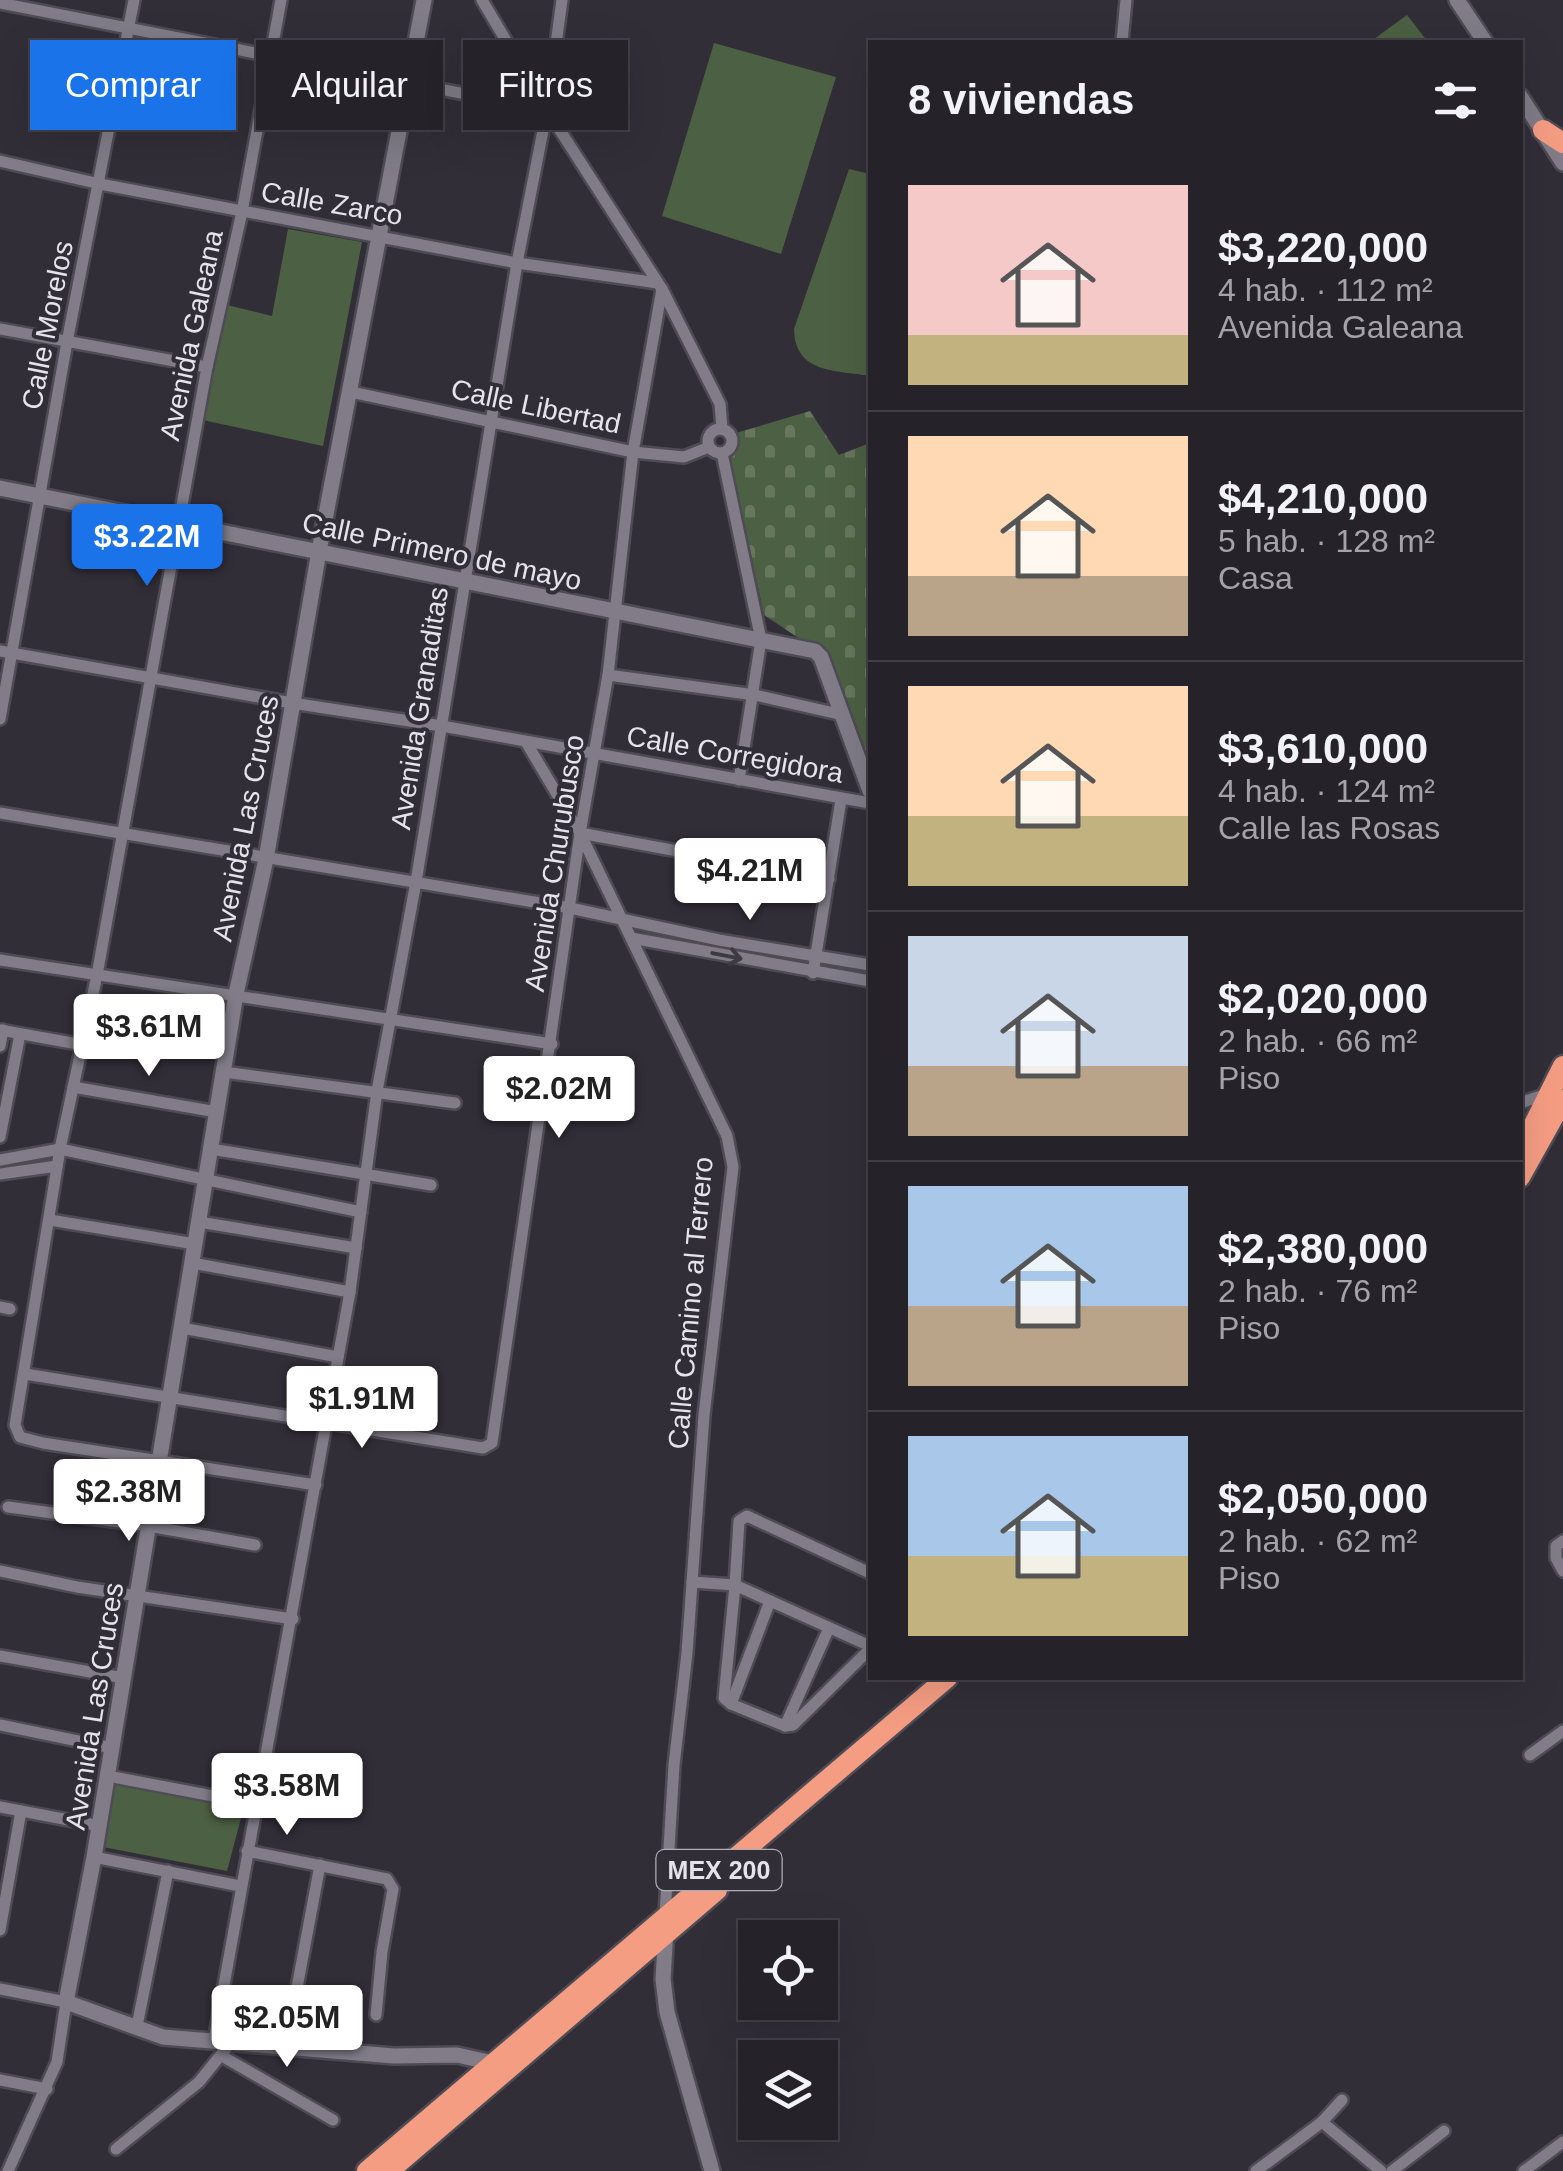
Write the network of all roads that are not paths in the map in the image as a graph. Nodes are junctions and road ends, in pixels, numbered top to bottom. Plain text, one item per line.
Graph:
1 (134, 0) edge
2 (281, 0) edge
3 (424, 0) edge
4 (482, 0) edge
5 (562, 0) edge
6 (1126, 0) edge
7 (1457, 0) edge
8 (0, 2) edge
9 (130, 27) junction
10 (273, 40) edge
11 (417, 40) edge
12 (506, 40) edge
13 (557, 40) edge
14 (1122, 40) edge
15 (1484, 40) edge
16 (256, 52) edge
17 (1523, 100) edge
18 (257, 130) edge
19 (399, 130) edge
20 (543, 130) edge
21 (560, 130) edge
22 (1543, 130) junction
23 (1563, 143) edge
24 (0, 162) edge
25 (1563, 162) edge
26 (100, 184) junction
27 (242, 212) junction
28 (378, 236) junction
29 (516, 263) junction
30 (660, 286) junction
31 (0, 329) edge
32 (67, 342) junction
33 (207, 368) junction
34 (352, 392) junction
35 (491, 422) junction
36 (722, 428) junction
37 (709, 447) junction
38 (633, 452) junction
39 (722, 453) junction
40 (0, 488) edge
41 (40, 496) junction
42 (180, 525) junction
43 (319, 551) junction
44 (464, 582) junction
45 (613, 612) junction
46 (761, 640) junction
47 (6, 652) edge
48 (608, 676) junction
49 (151, 677) junction
50 (754, 695) junction
51 (292, 704) junction
52 (843, 715) junction
53 (0, 719) edge
54 (442, 726) junction
55 (526, 742) junction
56 (596, 754) junction
57 (739, 780) junction
58 (868, 785) edge
59 (840, 800) junction
60 (868, 803) edge
61 (0, 813) edge
62 (123, 832) junction
63 (580, 833) junction
64 (266, 859) junction
65 (829, 879) junction
66 (416, 882) junction
67 (570, 908) junction
68 (622, 920) junction
69 (631, 938) junction
70 (818, 955) junction
71 (0, 960) edge
72 (868, 965) edge
73 (814, 973) junction
74 (97, 975) junction
75 (868, 981) edge
76 (236, 994) junction
77 (392, 1020) junction
78 (1, 1030) edge
79 (20, 1034) junction
80 (552, 1044) junction
81 (0, 1046) edge
82 (82, 1046) junction
83 (1563, 1066) edge
84 (224, 1072) junction
85 (73, 1087) junction
86 (376, 1091) junction
87 (1557, 1096) edge
88 (1523, 1102) edge
89 (454, 1104) dead end
90 (217, 1112) junction
91 (1, 1128) edge
92 (1523, 1147) edge
93 (60, 1149) junction
94 (211, 1149) junction
95 (0, 1160) edge
96 (57, 1166) junction
97 (1523, 1171) edge
98 (0, 1174) edge
99 (367, 1174) junction
100 (206, 1181) junction
101 (431, 1185) dead end
102 (361, 1212) junction
103 (50, 1220) junction
104 (199, 1222) junction
105 (196, 1244) junction
106 (356, 1248) junction
107 (192, 1263) junction
108 (350, 1292) junction
109 (182, 1328) junction
110 (338, 1356) junction
111 (25, 1374) junction
112 (170, 1397) junction
113 (326, 1423) junction
114 (160, 1460) junction
115 (316, 1485) junction
116 (8, 1507) dead end
117 (149, 1526) junction
118 (1563, 1541) edge
119 (256, 1545) dead end
120 (0, 1571) edge
121 (1563, 1571) edge
122 (868, 1572) edge
123 (692, 1582) junction
124 (734, 1586) junction
125 (138, 1596) junction
126 (770, 1601) junction
127 (293, 1619) junction
128 (830, 1628) junction
129 (868, 1647) edge
130 (868, 1650) edge
131 (0, 1656) edge
132 (124, 1678) junction
133 (944, 1680) edge
134 (964, 1680) edge
135 (731, 1704) junction
136 (0, 1726) edge
137 (786, 1726) junction
138 (1563, 1731) edge
139 (112, 1748) junction
140 (1530, 1755) dead end
141 (108, 1776) junction
142 (255, 1804) junction
143 (0, 1807) edge
144 (20, 1811) junction
145 (100, 1826) junction
146 (247, 1851) junction
147 (94, 1858) junction
148 (320, 1865) junction
149 (168, 1871) junction
150 (240, 1886) junction
151 (666, 1924) junction
152 (0, 1930) edge
153 (0, 1988) edge
154 (66, 2002) junction
155 (376, 2015) dead end
156 (138, 2026) junction
157 (291, 2046) junction
158 (218, 2048) junction
159 (494, 2063) junction
160 (0, 2080) edge
161 (47, 2089) junction
162 (1342, 2100) dead end
163 (333, 2120) dead end
164 (1322, 2122) junction
165 (1444, 2131) dead end
166 (1563, 2142) edge
167 (116, 2149) dead end
168 (8, 2171) edge
169 (367, 2171) edge
170 (389, 2171) edge
171 (712, 2171) edge
172 (1256, 2171) edge
173 (1381, 2171) edge
174 (1392, 2171) edge
175 (1524, 2171) edge

1 - 9 street, Calle Morelos
2 - 10 street, Avenida Galeana
3 - 11 street, Avenida Las Cruces
4 - 12 street
5 - 13 street, Avenida Granaditas
6 - 14 street
7 - 15 street
8 - 9 street
9 - 16 street
9 - 26 street, Calle Morelos
17 - 22 street
18 - 27 street, Avenida Galeana
19 - 28 street, Avenida Las Cruces
20 - 29 street, Avenida Granaditas
21 - 30 street
22 - 23 highway
22 - 25 street
24 - 26 street, Calle Zarco
26 - 27 street, Calle Zarco
26 - 32 street, Calle Morelos
27 - 28 street, Calle Zarco
27 - 33 street, Avenida Galeana
28 - 29 street, Calle Zarco
28 - 34 street, Avenida Las Cruces
29 - 30 street, Calle Zarco
29 - 35 street, Avenida Granaditas
30 - 36 street
30 - 38 street, Avenida Churubusco
31 - 32 street
32 - 33 street
32 - 41 street, Calle Morelos
33 - 42 street, Avenida Galeana
34 - 35 street, Calle Libertad
34 - 43 street, Avenida Las Cruces
35 - 38 street, Calle Libertad
35 - 44 street, Avenida Granaditas
36 - 37 street
36 - 39 street
37 - 38 street, Calle Libertad
37 - 39 street
38 - 45 street, Avenida Churubusco
39 - 46 street
40 - 41 street, Calle Primero de mayo
41 - 42 street, Calle Primero de mayo
41 - 47 street, Calle Morelos
42 - 43 street, Calle Primero de mayo
42 - 49 street, Avenida Galeana
43 - 44 street, Calle Primero de mayo
43 - 51 street, Avenida Las Cruces
44 - 45 street, Calle Primero de mayo
44 - 54 street, Avenida Granaditas
45 - 46 street, Calle Primero de mayo
45 - 48 street, Avenida Churubusco
46 - 50 street
46 - 52 street, Calle Primero de mayo
47 - 49 street, Calle Corregidora
47 - 53 street, Calle Morelos
48 - 50 street
48 - 56 street, Avenida Churubusco
49 - 51 street, Calle Corregidora
49 - 62 street, Avenida Galeana
50 - 52 street
50 - 57 street
51 - 54 street, Calle Corregidora
51 - 64 street, Avenida Las Cruces
52 - 58 street
54 - 55 street, Calle Corregidora
54 - 66 street, Avenida Granaditas
55 - 56 street, Calle Corregidora
55 - 63 street, Calle Camino al Terrero
56 - 57 street, Calle Corregidora
56 - 63 street, Avenida Churubusco
57 - 59 street, Calle Corregidora
59 - 60 street, Calle Corregidora
59 - 65 street
61 - 62 street
62 - 64 street
62 - 74 street, Avenida Galeana
63 - 65 street
63 - 67 street, Avenida Churubusco
63 - 68 street, Calle Camino al Terrero
64 - 66 street
64 - 76 street, Avenida Las Cruces
65 - 70 street
66 - 67 street
66 - 77 street, Avenida Granaditas
67 - 68 street
67 - 80 street, Avenida Churubusco
68 - 69 street, Calle Camino al Terrero
68 - 70 street
69 -> 73 street
69 - 123 street, Calle Camino al Terrero
70 - 72 street
70 - 73 street
71 - 74 street
73 - 75 street
74 - 76 street
74 - 82 street, Avenida Galeana
76 - 77 street
76 - 84 street, Avenida Las Cruces
77 - 80 street
77 - 86 street, Avenida Granaditas
78 - 79 street
78 - 81 street
79 - 82 street
79 - 91 street
80 - 113 street, Avenida Churubusco
82 - 85 street, Avenida Galeana
83 - 87 highway
84 - 86 street
84 - 90 street, Avenida Las Cruces
85 - 90 street
85 - 93 street, Avenida Galeana
86 - 89 street
86 - 99 street, Avenida Granaditas
87 - 88 street
87 - 92 highway
87 - 97 highway
90 - 94 street, Avenida Las Cruces
93 - 95 street
93 - 96 street, Avenida Galeana
93 - 100 street
94 - 99 street
94 - 100 street, Avenida Las Cruces
96 - 98 street
96 - 103 street, Avenida Galeana
99 - 101 street
99 - 102 street, Avenida Granaditas
100 - 102 street
100 - 104 street, Avenida Las Cruces
102 - 106 street, Avenida Granaditas
103 - 105 street
103 - 111 street, Avenida Galeana
104 - 105 street, Avenida Las Cruces
104 - 106 street
105 - 107 street, Avenida Las Cruces
106 - 108 street, Avenida Granaditas
107 - 108 street
107 - 109 street, Avenida Las Cruces
108 - 110 street, Avenida Granaditas
109 - 110 street
109 - 112 street, Avenida Las Cruces
110 - 113 street, Avenida Granaditas
111 - 112 street
111 - 114 street, Avenida Galeana
112 - 113 street
112 - 114 street, Avenida Las Cruces
113 - 115 street, Avenida Granaditas
114 - 115 street
114 - 117 street, Avenida Las Cruces
115 - 127 street, Avenida Granaditas
116 - 117 street
117 - 119 street
117 - 125 street, Avenida Las Cruces
118 - 121 street
120 - 125 street
122 - 124 street
123 - 124 street
123 - 151 street, Calle Camino al Terrero
124 - 126 street
124 - 135 street
125 - 127 street
125 - 132 street, Avenida Las Cruces
126 - 128 street
126 - 135 street
127 - 142 street, Avenida Granaditas
128 - 129 street
128 - 137 street
130 - 137 street
131 - 132 street
132 - 139 street, Avenida Las Cruces
133 - 151 highway, MEX 200
134 - 151 highway, MEX 200
135 - 137 street
136 - 139 street
138 - 140 street
139 - 141 street, Avenida Las Cruces
141 - 142 street
141 - 145 street, Avenida Las Cruces
142 - 146 street, Avenida Granaditas
143 - 144 street
144 - 145 street
144 - 152 street
145 - 147 street, Avenida Las Cruces
146 - 148 street
146 - 150 street, Avenida Granaditas
147 - 149 street
147 - 154 street, Avenida Las Cruces
148 - 155 street
148 - 157 street
149 - 150 street
149 - 156 street
150 - 158 street, Avenida Granaditas
151 - 159 highway, MEX 200
151 - 170 highway, MEX 200
151 - 171 street
153 - 154 street
154 - 156 street
154 - 161 street
156 - 158 street
157 - 158 street
157 - 159 street
158 - 163 street
158 - 167 street
159 - 169 highway, MEX 200
160 - 161 street
161 - 168 street
162 - 164 street
164 - 172 street
164 - 173 street
165 - 174 street
166 - 175 street

